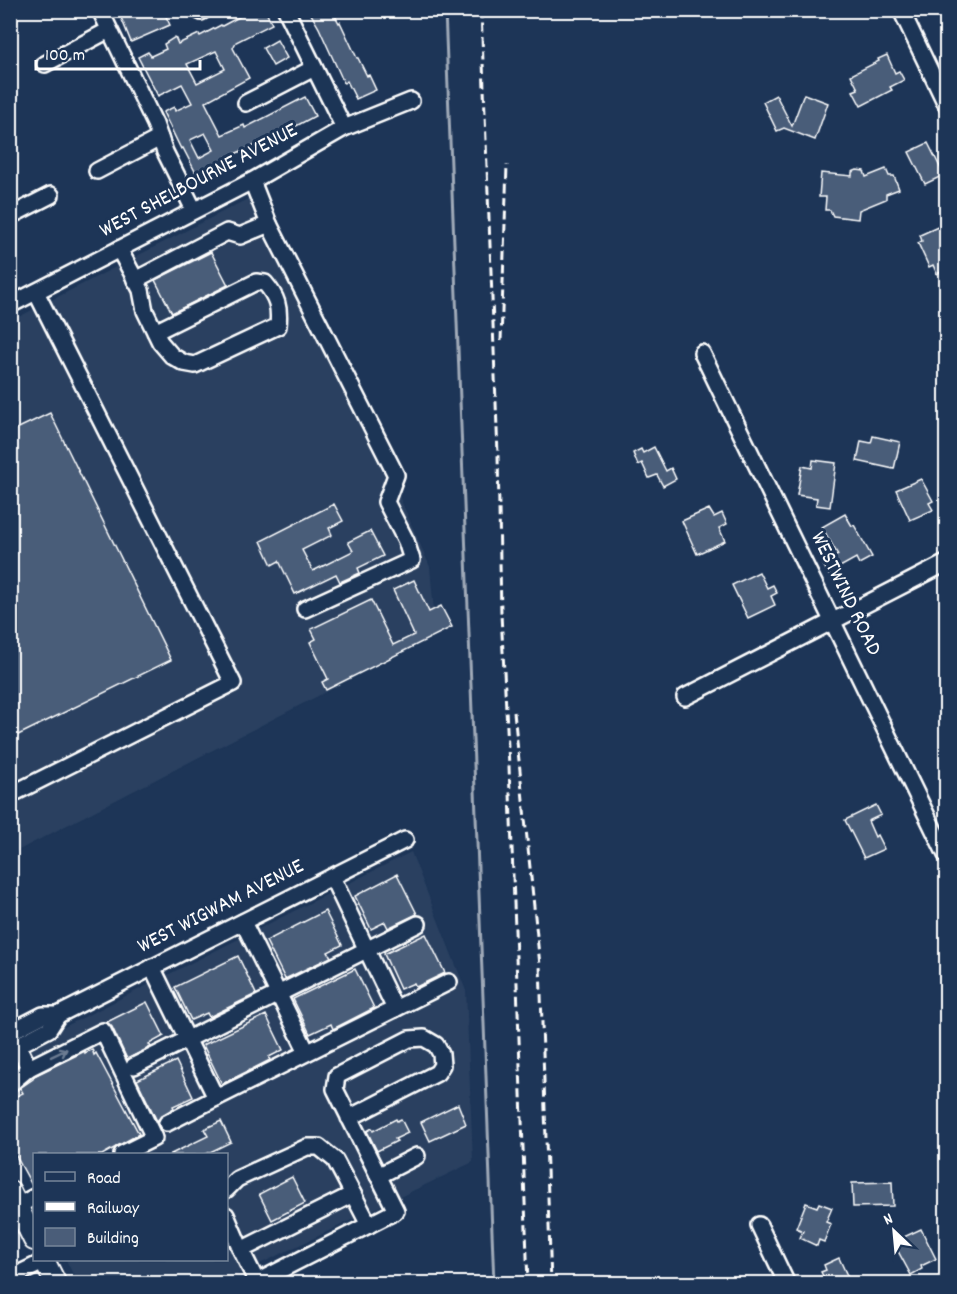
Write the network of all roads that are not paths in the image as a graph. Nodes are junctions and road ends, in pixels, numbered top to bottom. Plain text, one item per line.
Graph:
1 (100, 10) edge
2 (286, 10) edge
3 (901, 10) edge
4 (110, 30) junction
5 (45, 64) dead end
6 (314, 68) junction
7 (411, 101) dead end
8 (246, 103) dead end
9 (946, 104) edge
10 (345, 128) junction
11 (160, 138) junction
12 (97, 171) dead end
13 (252, 181) junction
14 (51, 195) dead end
15 (194, 210) junction
16 (10, 216) edge
17 (269, 224) junction
18 (119, 249) junction
19 (135, 280) junction
20 (36, 292) junction
21 (10, 305) edge
22 (155, 332) junction
23 (702, 353) dead end
24 (946, 563) edge
25 (305, 609) dead end
26 (833, 622) junction
27 (685, 697) dead end
28 (10, 795) edge
29 (405, 840) dead end
30 (946, 855) edge
31 (332, 877) junction
32 (243, 922) junction
33 (418, 924) dead end
34 (367, 950) junction
35 (152, 967) junction
36 (449, 982) dead end
37 (279, 995) junction
38 (395, 1009) junction
39 (188, 1040) junction
40 (13, 1042) edge
41 (307, 1052) junction
42 (134, 1066) dead end
43 (29, 1068) junction
44 (10, 1084) edge
45 (216, 1098) junction
46 (349, 1118) junction
47 (167, 1123) dead end
48 (126, 1153) edge
49 (417, 1156) dead end
50 (378, 1176) junction
51 (228, 1188) edge
52 (353, 1194) junction
53 (21, 1198) edge
54 (228, 1220) edge
55 (369, 1225) junction
56 (759, 1225) dead end
57 (33, 1237) edge
58 (241, 1250) junction
59 (43, 1261) edge
60 (45, 1261) edge
61 (10, 1278) edge
62 (255, 1283) edge
63 (56, 1284) edge
64 (787, 1284) edge

1 - 4 street
2 - 6 street
3 - 9 street
4 - 5 street
4 - 11 street
6 - 8 street
6 - 10 street
7 - 10 street, WEST SHELBOURNE AVENUE
10 - 13 street, WEST SHELBOURNE AVENUE
11 - 12 street
11 - 15 street
13 - 15 street, WEST SHELBOURNE AVENUE
13 - 17 street
14 - 16 street
15 - 18 street, WEST SHELBOURNE AVENUE
17 - 19 street
17 - 25 street
18 - 19 street
18 - 20 street, WEST SHELBOURNE AVENUE
19 - 22 street
20 - 21 street, WEST SHELBOURNE AVENUE
20 - 28 street
22 - 22 street
23 - 26 street, WESTWIND ROAD
24 - 26 street
26 - 27 street
26 - 30 street, WESTWIND ROAD
29 - 31 street, WEST WIGWAM AVENUE
31 - 32 street, WEST WIGWAM AVENUE
31 - 34 street
32 - 35 street, WEST WIGWAM AVENUE
32 - 37 street
33 - 34 street
34 - 37 street
34 - 38 street
35 - 39 street
35 - 40 street, WEST WIGWAM AVENUE
36 - 38 street
37 - 39 street
37 - 41 street
38 - 41 street
39 - 42 street
39 - 45 street
40 - 43 street
41 - 45 street
43 - 44 street
43 -> 48 street
45 - 47 street
46 - 46 street
46 - 50 street
49 - 50 street
50 - 55 street
51 - 52 street
52 - 55 street
52 - 58 street
53 - 57 main road
54 - 58 street
55 - 62 street
56 - 64 street
58 - 62 street
59 - 61 street
60 - 63 main road

